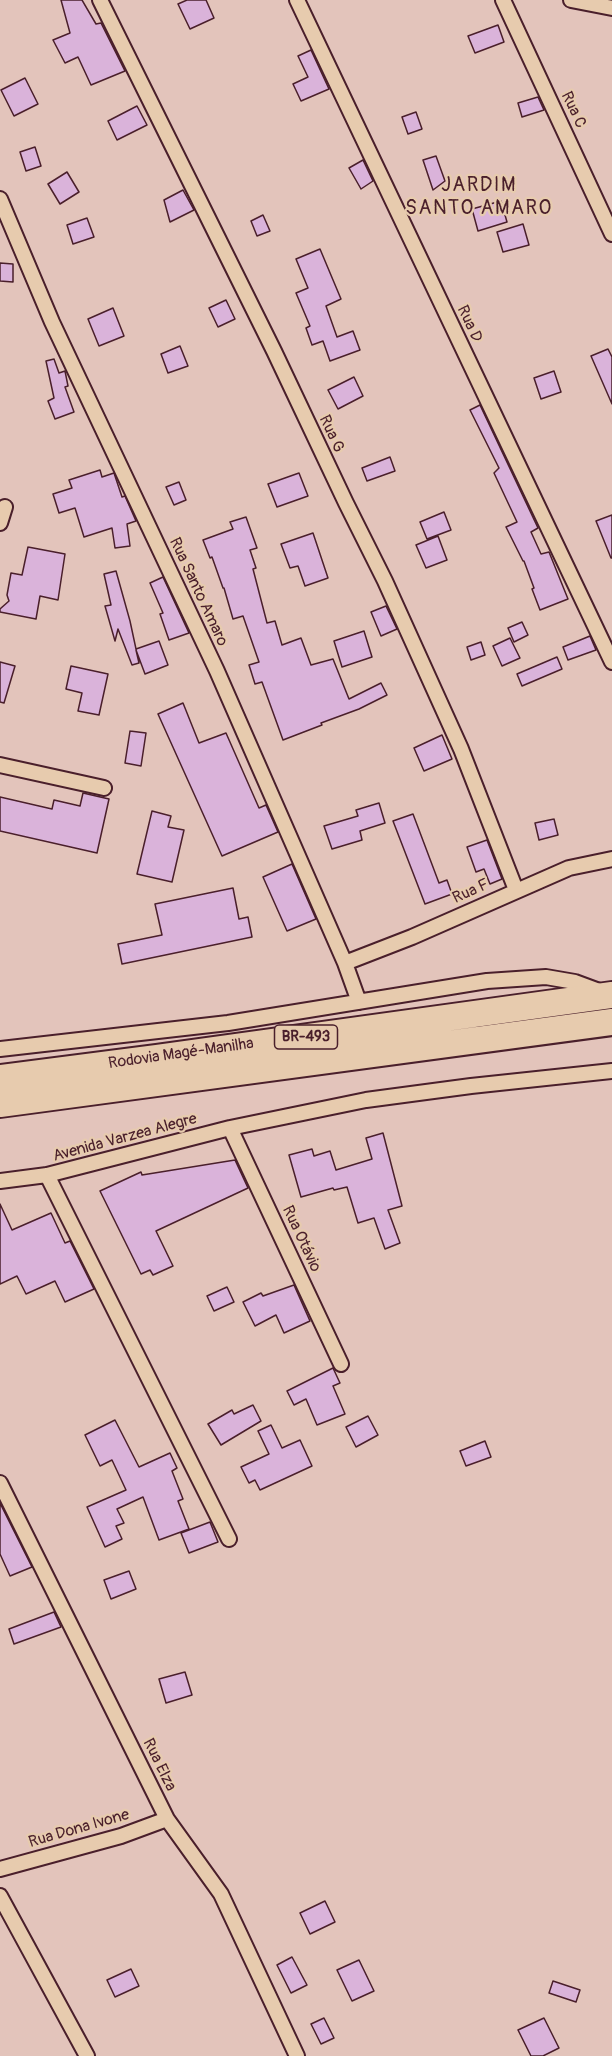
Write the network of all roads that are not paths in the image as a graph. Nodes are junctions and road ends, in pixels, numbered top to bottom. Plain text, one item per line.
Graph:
1 (100, 0) edge
2 (297, 0) edge
3 (503, 0) edge
4 (571, 0) edge
5 (612, 9) edge
6 (0, 199) edge
7 (612, 234) edge
8 (5, 507) dead end
9 (0, 523) edge
10 (612, 662) edge
11 (0, 765) edge
12 (104, 789) dead end
13 (612, 859) edge
14 (516, 890) junction
15 (345, 963) junction
16 (611, 995) edge
17 (359, 1002) junction
18 (612, 1022) edge
19 (0, 1049) edge
20 (612, 1071) edge
21 (0, 1078) edge
22 (0, 1104) edge
23 (231, 1128) junction
24 (47, 1175) junction
25 (0, 1181) edge
26 (341, 1364) dead end
27 (0, 1483) edge
28 (229, 1539) dead end
29 (167, 1819) junction
30 (0, 1869) edge
31 (0, 1896) edge
32 (87, 2056) edge
33 (297, 2056) edge

1 - 14 street, Rua G
2 - 10 street, Rua D
3 - 7 street, Rua C
4 - 5 street
6 - 15 street, Rua Santo Amaro
8 - 9 street
11 - 12 street
13 - 14 street, Rua F
14 - 15 street, Rua F
15 - 17 street, Rua Santo Amaro
16 - 17 street
16 - 21 highway, Rodovia Magé-Manilha / BR-493
17 - 19 street
18 - 22 highway, Rodovia Magé-Manilha / BR-493
20 - 23 street, Avenida Varzea Alegre
23 - 24 street, Avenida Varzea Alegre
23 - 26 street, Rua Otávio
24 - 25 street
24 - 28 street, Avenida Varzea Alegre
27 - 29 street, Rua Elza
29 - 30 street, Rua Dona Ivone
29 - 33 street, Rua Elza
31 - 32 street

